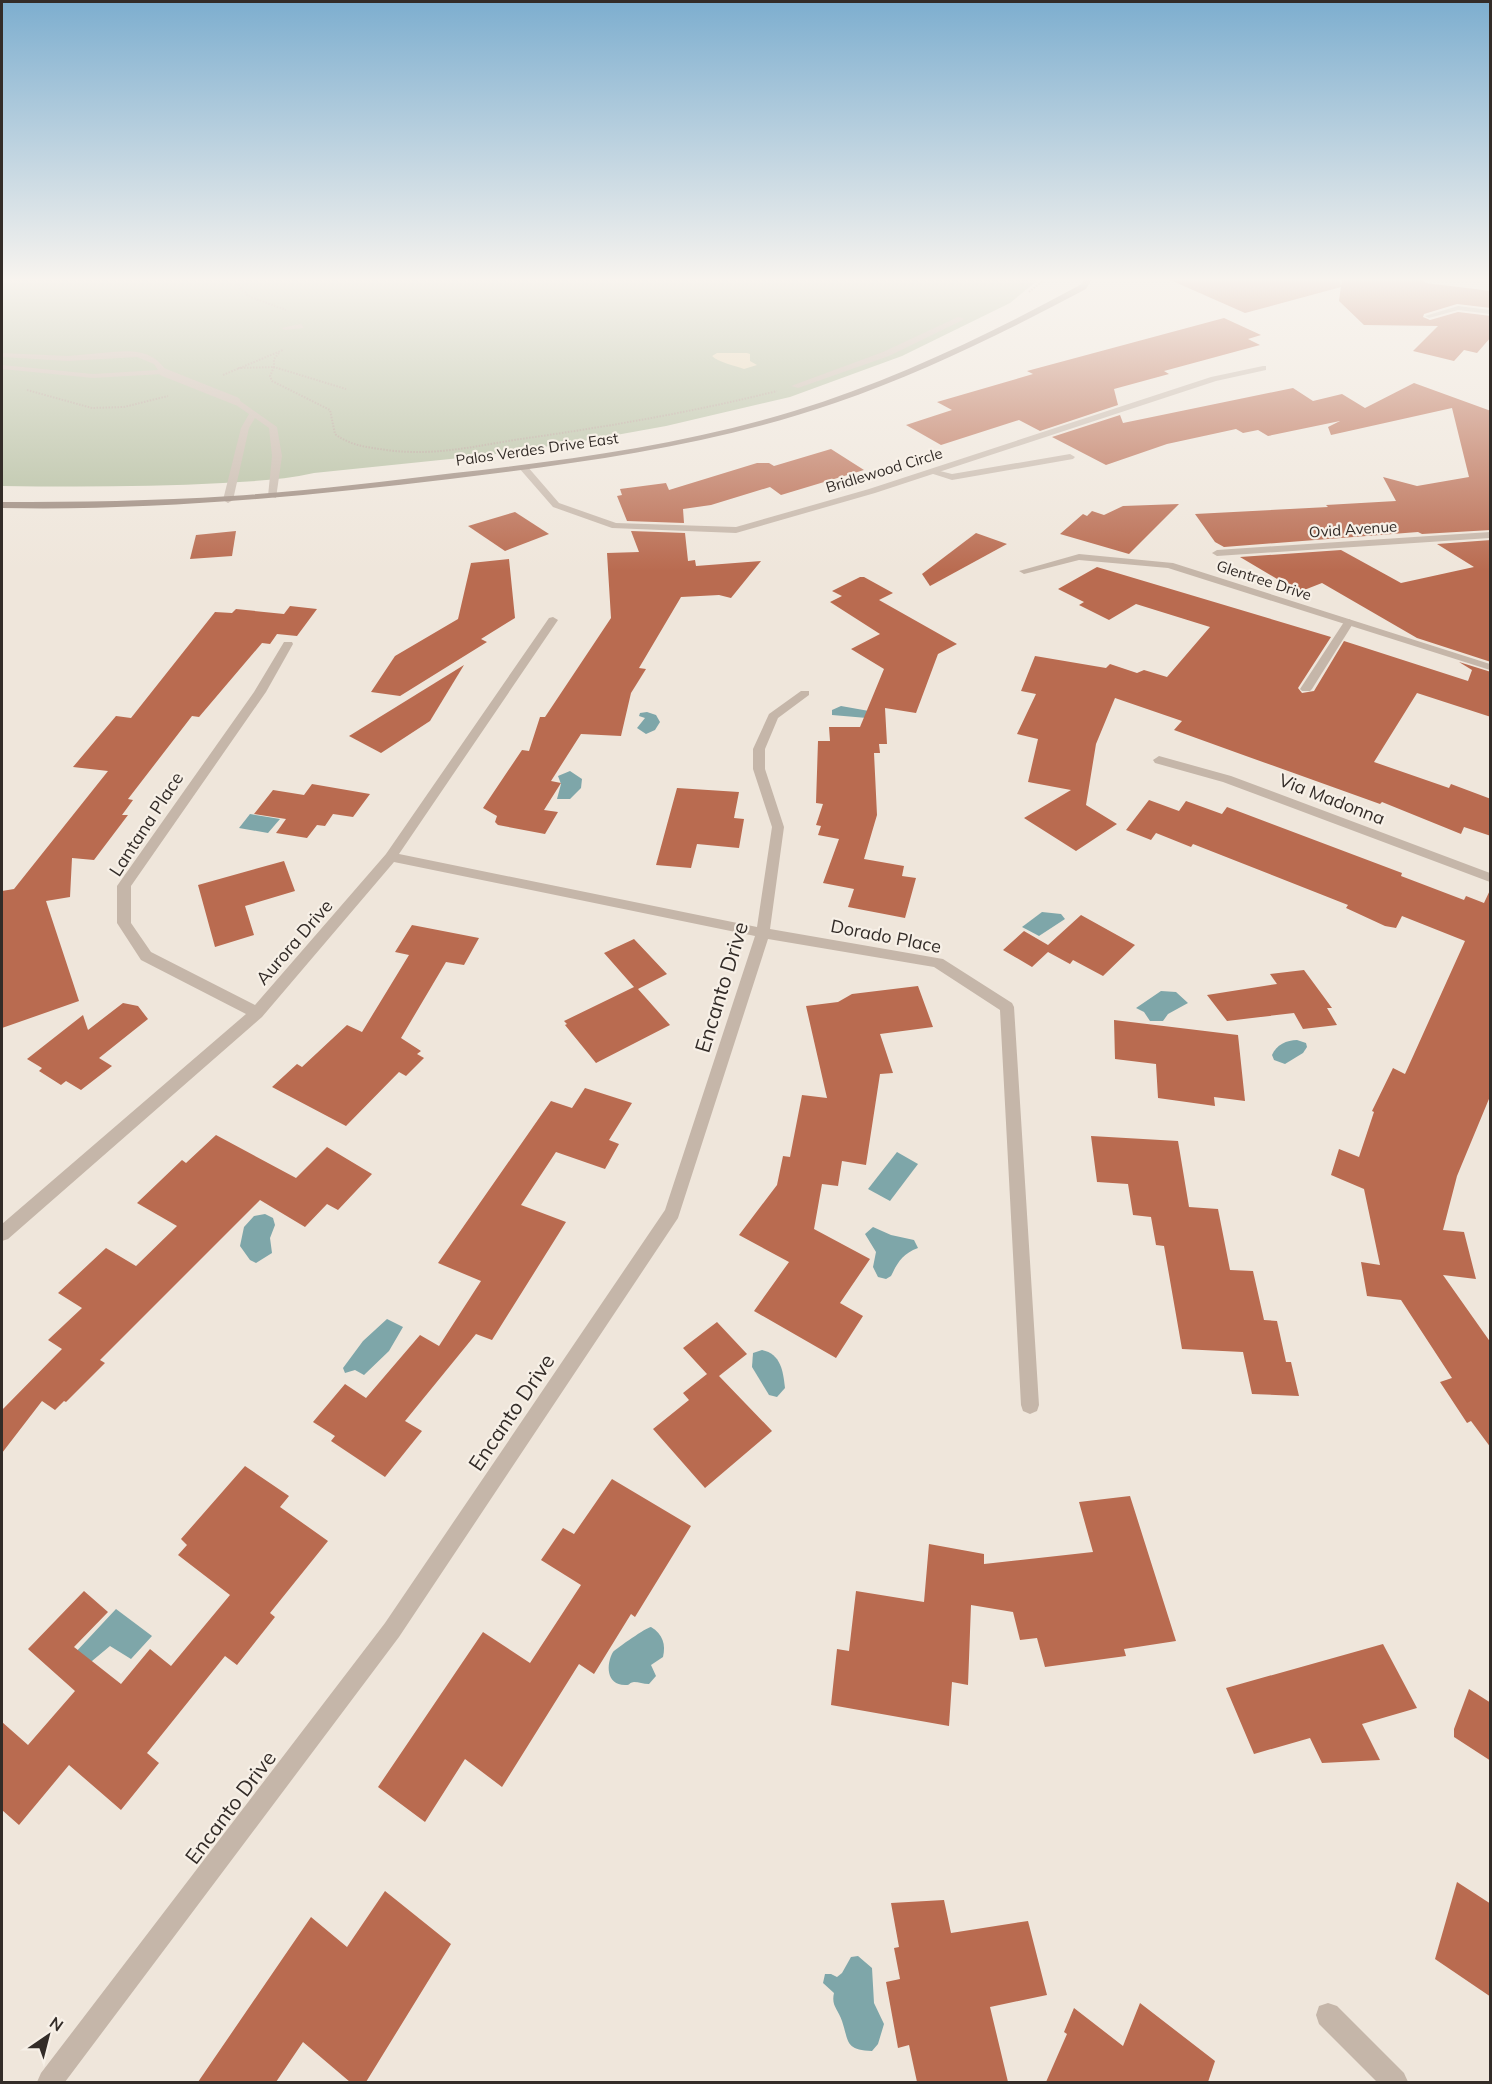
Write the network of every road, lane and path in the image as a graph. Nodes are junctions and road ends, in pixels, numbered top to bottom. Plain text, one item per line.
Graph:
1 (174, 376) edge
2 (270, 376) edge
3 (304, 376) edge
4 (823, 376) edge
5 (895, 376) edge
6 (1227, 376) edge
7 (795, 386) joint
8 (346, 389) dead end
9 (253, 414) junction
10 (1070, 457) dead end
11 (524, 468) junction
12 (932, 472) junction
13 (273, 496) junction
14 (228, 500) junction
15 (2, 505) edge
16 (1491, 535) edge
17 (1217, 553) dead end
18 (1024, 571) dead end
19 (553, 620) dead end
20 (1349, 622) junction
21 (288, 644) dead end
22 (1491, 667) edge
23 (1306, 689) dead end
24 (805, 693) dead end
25 (1159, 760) dead end
26 (391, 857) junction
27 (1491, 878) edge
28 (764, 933) junction
29 (256, 1013) junction
30 (2, 1234) edge
31 (1030, 1405) dead end
32 (1328, 2016) dead end
33 (50, 2082) edge
34 (1395, 2082) edge

1 - 9 street, bridge
2 - 7 path
3 - 8 path
4 - 7 street
5 - 11 main road, Palos Verdes Drive East
6 - 12 street, Bridlewood Circle
9 - 13 street
9 - 14 street
10 - 12 street
11 - 12 street, Bridlewood Circle
11 - 13 main road, Palos Verdes Drive East
13 - 14 main road, Palos Verdes Drive East
14 - 15 main road, Palos Verdes Drive East
16 - 17 street, Ovid Avenue
18 - 20 street, Glentree Drive
19 - 26 street, Aurora Drive
20 - 22 street, Glentree Drive
20 - 23 street
21 - 29 street, Lantana Place
24 - 28 street, Encanto Drive
25 - 27 street, Via Madonna
26 - 28 street, Dorado Place
26 - 29 street, Aurora Drive
28 - 31 street, Dorado Place
28 - 33 street, Encanto Drive
29 - 30 street, Aurora Drive
32 - 34 street

